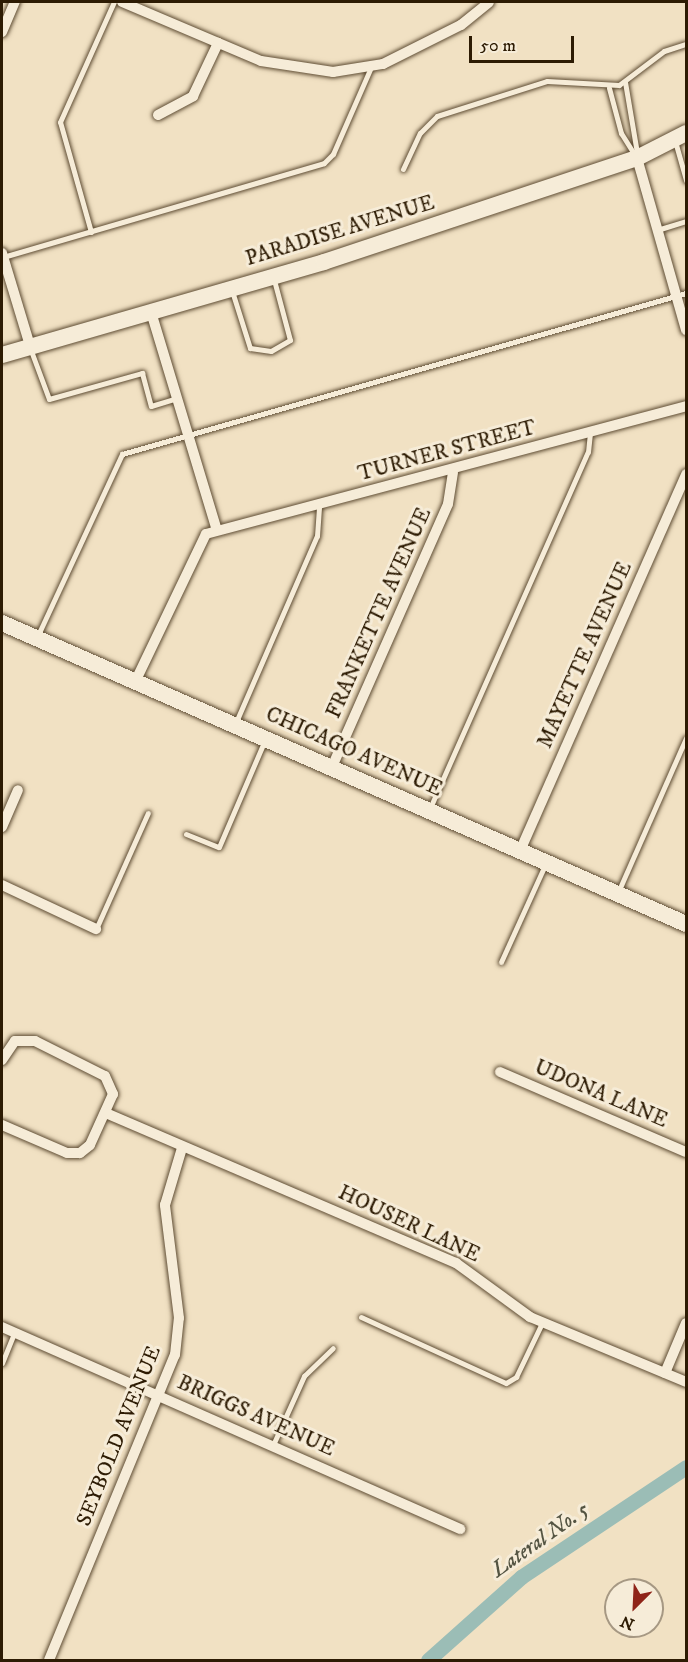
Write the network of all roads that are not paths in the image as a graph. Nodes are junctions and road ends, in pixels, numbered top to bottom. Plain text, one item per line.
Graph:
1 (15, 2) edge
2 (114, 2) edge
3 (122, 2) edge
4 (489, 2) edge
5 (2, 32) edge
6 (218, 43) junction
7 (687, 44) edge
8 (371, 67) junction
9 (624, 82) junction
10 (609, 88) junction
11 (158, 115) dead end
12 (680, 135) edge
13 (637, 158) junction
14 (403, 169) dead end
15 (687, 180) edge
16 (687, 221) edge
17 (657, 230) junction
18 (91, 232) junction
19 (2, 255) edge
20 (273, 277) junction
21 (231, 289) junction
22 (681, 294) edge
23 (151, 312) junction
24 (687, 330) edge
25 (30, 346) junction
26 (2, 356) edge
27 (177, 398) junction
28 (687, 405) edge
29 (590, 432) junction
30 (188, 434) junction
31 (453, 472) junction
32 (687, 474) edge
33 (319, 505) junction
34 (217, 530) junction
35 (2, 623) edge
36 (36, 639) junction
37 (136, 680) junction
38 (235, 724) junction
39 (266, 738) junction
40 (687, 738) edge
41 (332, 767) junction
42 (18, 790) dead end
43 (429, 810) junction
44 (148, 813) dead end
45 (2, 827) edge
46 (186, 834) dead end
47 (520, 851) junction
48 (546, 862) junction
49 (2, 885) edge
50 (618, 894) junction
51 (687, 924) edge
52 (96, 929) joint
53 (501, 962) dead end
54 (2, 1059) edge
55 (500, 1072) dead end
56 (106, 1113) junction
57 (2, 1125) edge
58 (182, 1148) junction
59 (687, 1152) edge
60 (361, 1317) dead end
61 (542, 1323) junction
62 (687, 1323) edge
63 (2, 1327) edge
64 (14, 1333) junction
65 (333, 1348) dead end
66 (2, 1363) edge
67 (665, 1373) junction
68 (687, 1382) edge
69 (159, 1393) junction
70 (273, 1445) junction
71 (460, 1529) dead end
72 (48, 1660) edge

1 - 5 street
2 - 18 lane
3 - 6 street
4 - 8 street
6 - 8 street
6 - 11 street
7 - 9 lane
8 - 18 lane
9 - 10 lane
9 - 13 lane
10 - 13 lane
10 - 14 lane
12 - 13 street, PARADISE AVENUE
12 - 15 lane
13 - 17 street
13 - 20 street, PARADISE AVENUE
16 - 17 lane
17 - 22 street
18 - 19 lane
19 - 25 street
20 - 21 street, PARADISE AVENUE
20 - 21 lane
21 - 23 street, PARADISE AVENUE
22 - 24 street
22 - 30 lane
23 - 25 street, PARADISE AVENUE
23 - 27 street
25 - 26 street, PARADISE AVENUE
25 - 27 lane
27 - 30 street
28 - 29 street, TURNER STREET
29 - 31 street, TURNER STREET
29 - 43 lane
30 - 34 street
30 - 36 lane
31 - 33 street, TURNER STREET
31 - 41 street, FRANKETTE AVENUE
32 - 47 street, MAYETTE AVENUE
33 - 34 street, TURNER STREET
33 - 38 lane
34 - 37 street
35 - 36 street, CHICAGO AVENUE
36 - 37 street, CHICAGO AVENUE
37 - 38 street, CHICAGO AVENUE
38 - 39 street, CHICAGO AVENUE
39 - 41 street, CHICAGO AVENUE
39 - 46 lane
40 - 50 lane
41 - 43 street, CHICAGO AVENUE
42 - 45 street
43 - 47 street, CHICAGO AVENUE
44 - 52 lane
47 - 48 street, CHICAGO AVENUE
48 - 50 street, CHICAGO AVENUE
48 - 53 lane
49 - 52 street
50 - 51 street, CHICAGO AVENUE
54 - 56 street
55 - 59 street, UDONA LANE
56 - 57 street
56 - 58 street, HOUSER LANE
58 - 61 street, HOUSER LANE
58 - 69 street, SEYBOLD AVENUE
60 - 61 lane
61 - 67 street, HOUSER LANE
62 - 67 street
63 - 64 street, BRIGGS AVENUE
64 - 66 lane
64 - 69 street, BRIGGS AVENUE
65 - 70 lane
67 - 68 street, HOUSER LANE
69 - 70 street, BRIGGS AVENUE
69 - 72 street, SEYBOLD AVENUE
70 - 71 street, BRIGGS AVENUE

